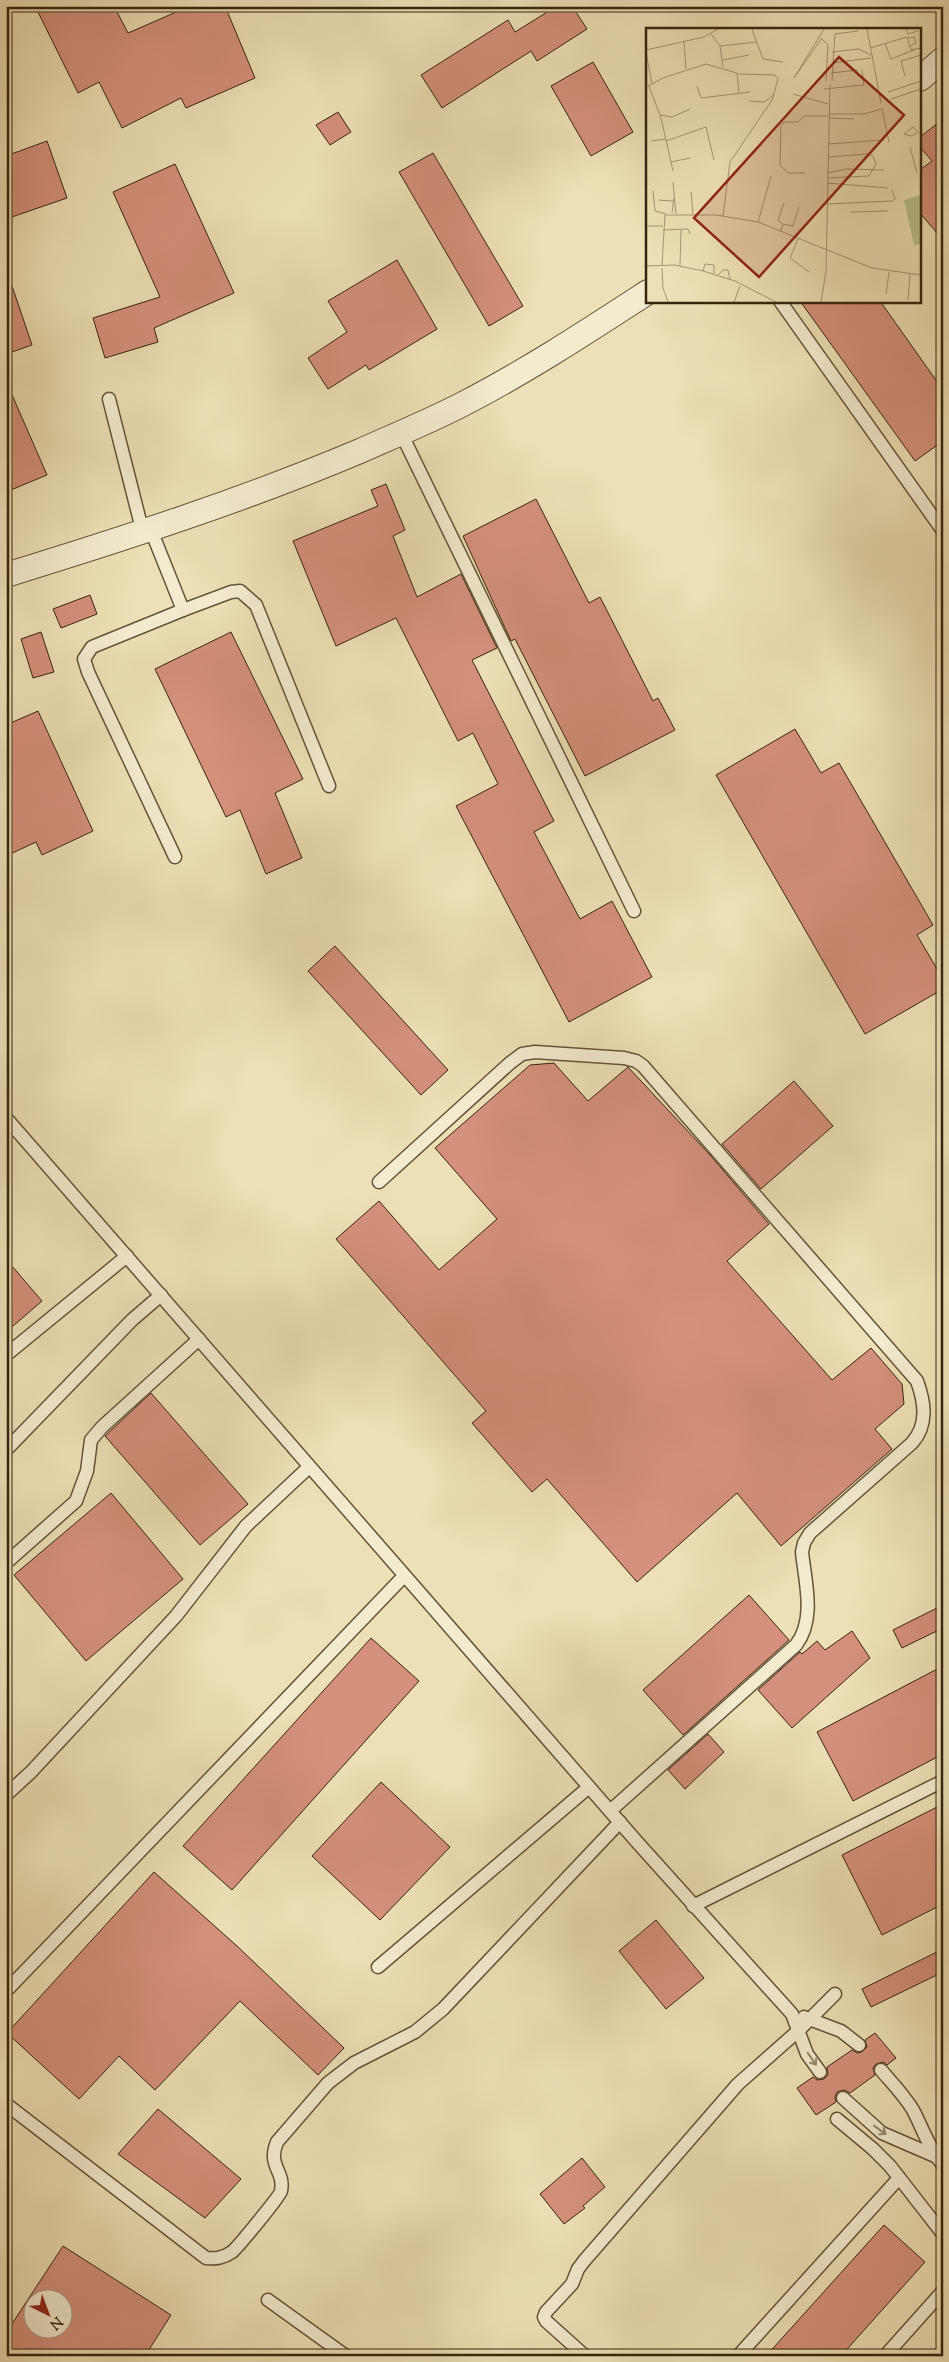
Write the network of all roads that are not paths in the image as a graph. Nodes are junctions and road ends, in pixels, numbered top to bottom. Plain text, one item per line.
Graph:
1 (943, 60) edge
2 (922, 77) edge
3 (646, 293) edge
4 (781, 302) edge
5 (109, 399) dead end
6 (401, 433) junction
7 (943, 531) edge
8 (147, 532) junction
9 (6, 575) edge
10 (183, 610) junction
11 (329, 786) dead end
12 (175, 857) dead end
13 (634, 911) dead end
14 (6, 1118) edge
15 (379, 1182) dead end
16 (126, 1256) junction
17 (161, 1295) junction
18 (199, 1339) junction
19 (6, 1355) edge
20 (6, 1450) edge
21 (309, 1467) junction
22 (6, 1562) edge
23 (404, 1576) junction
24 (943, 1781) edge
25 (589, 1787) junction
26 (6, 1795) edge
27 (610, 1811) junction
28 (620, 1822) junction
29 (693, 1906) junction
30 (378, 1967) dead end
31 (6, 1991) edge
32 (835, 1994) dead end
33 (792, 2014) junction
34 (810, 2019) junction
35 (798, 2031) junction
36 (859, 2045) dead end
37 (881, 2070) dead end
38 (820, 2072) dead end
39 (843, 2098) dead end
40 (6, 2104) edge
41 (837, 2118) dead end
42 (939, 2160) edge
43 (899, 2178) junction
44 (943, 2234) edge
45 (943, 2291) edge
46 (268, 2300) dead end
47 (346, 2356) edge
48 (585, 2356) edge
49 (738, 2356) edge
50 (885, 2356) edge

1 - 2 street
3 - 6 street
4 - 7 lane
5 - 8 lane
6 - 8 street
6 - 13 lane
8 - 9 street
8 - 10 lane
10 - 11 lane
10 - 12 lane
14 - 16 lane
15 - 27 lane
16 - 17 lane
16 - 19 lane
17 - 18 lane
17 - 20 lane
18 - 21 lane
18 - 22 lane
21 - 23 lane
21 - 26 lane
23 - 25 lane
23 - 31 lane
24 - 29 lane
25 - 27 lane
25 - 30 lane
27 - 28 lane
28 - 29 lane
28 - 40 lane
29 - 33 lane
32 - 34 lane
33 - 34 lane
33 - 35 lane
34 - 35 lane
34 - 36 lane
35 -> 38 lane
35 - 48 lane
37 - 42 lane
39 -> 42 lane
41 - 43 lane
43 - 44 lane
43 - 49 lane
45 - 50 lane
46 - 47 lane

